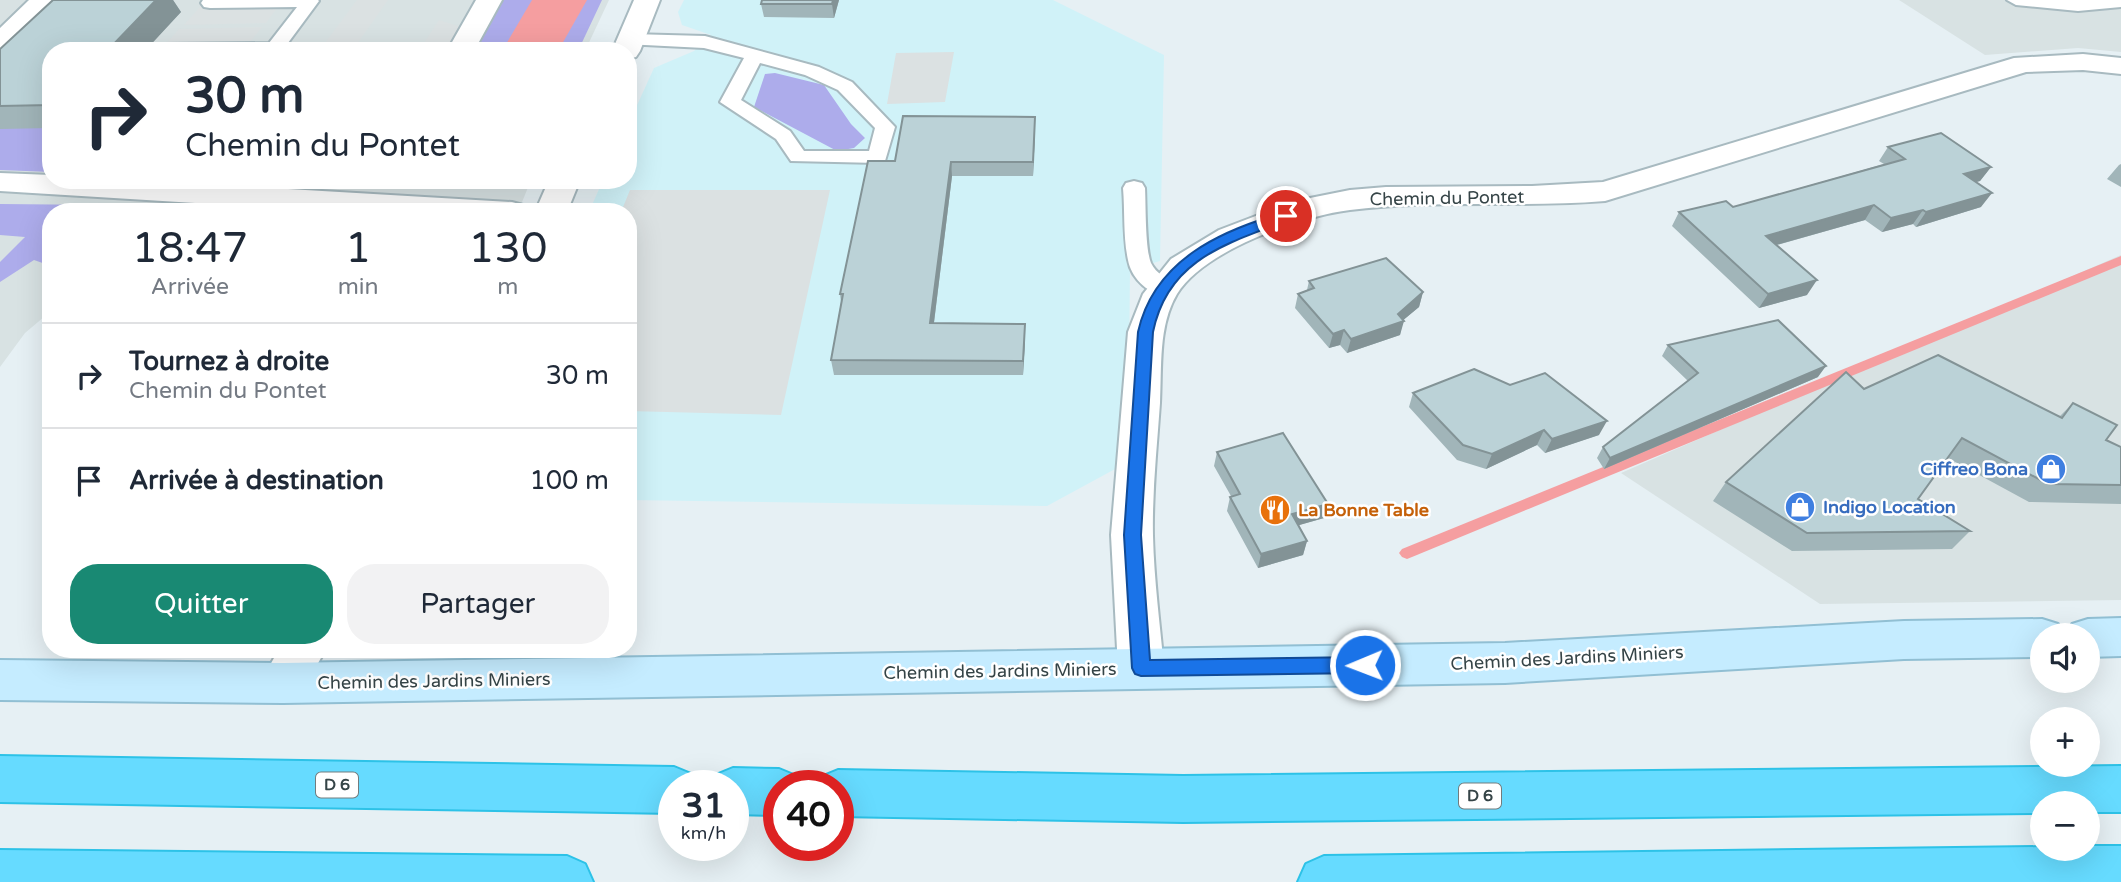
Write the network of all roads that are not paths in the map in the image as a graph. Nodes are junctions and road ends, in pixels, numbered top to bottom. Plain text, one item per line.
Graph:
1 (44, 0) edge
2 (489, 0) edge
3 (647, 0) edge
4 (2016, 0) edge
5 (251, 1) edge
6 (2121, 2) edge
7 (210, 3) dead end
8 (278, 42) edge
9 (465, 42) edge
10 (630, 42) edge
11 (0, 43) edge
12 (637, 46) edge
13 (754, 57) junction
14 (2121, 66) edge
15 (0, 182) edge
16 (42, 183) edge
17 (1134, 188) dead end
18 (294, 189) edge
19 (378, 191) edge
20 (455, 203) edge
21 (1162, 288) junction
22 (2121, 637) edge
23 (2030, 638) edge
24 (2100, 638) edge
25 (293, 666) edge
26 (1141, 668) junction
27 (0, 680) edge
28 (0, 779) edge
29 (2121, 789) edge
30 (658, 790) edge
31 (854, 793) edge
32 (2121, 871) edge
33 (0, 876) edge
34 (568, 882) edge
35 (1324, 882) edge

1 - 11 street
2 - 9 street
3 - 10 street
4 - 6 lane
5 - 7 lane
5 - 8 lane
12 - 13 lane
13 - 13 lane
14 - 21 street, Chemin du Pontet
15 - 16 street
17 - 21 lane
18 - 19 street
19 - 20 street
21 - 26 street, Chemin du Pontet
22 - 24 street
23 - 26 street, Chemin des Jardins Miniers
25 - 26 street, Chemin des Jardins Miniers
25 - 27 street, Chemin des Jardins Miniers
28 - 30 highway, D 6
29 - 31 highway, D 6
32 - 35 highway
33 - 34 highway

